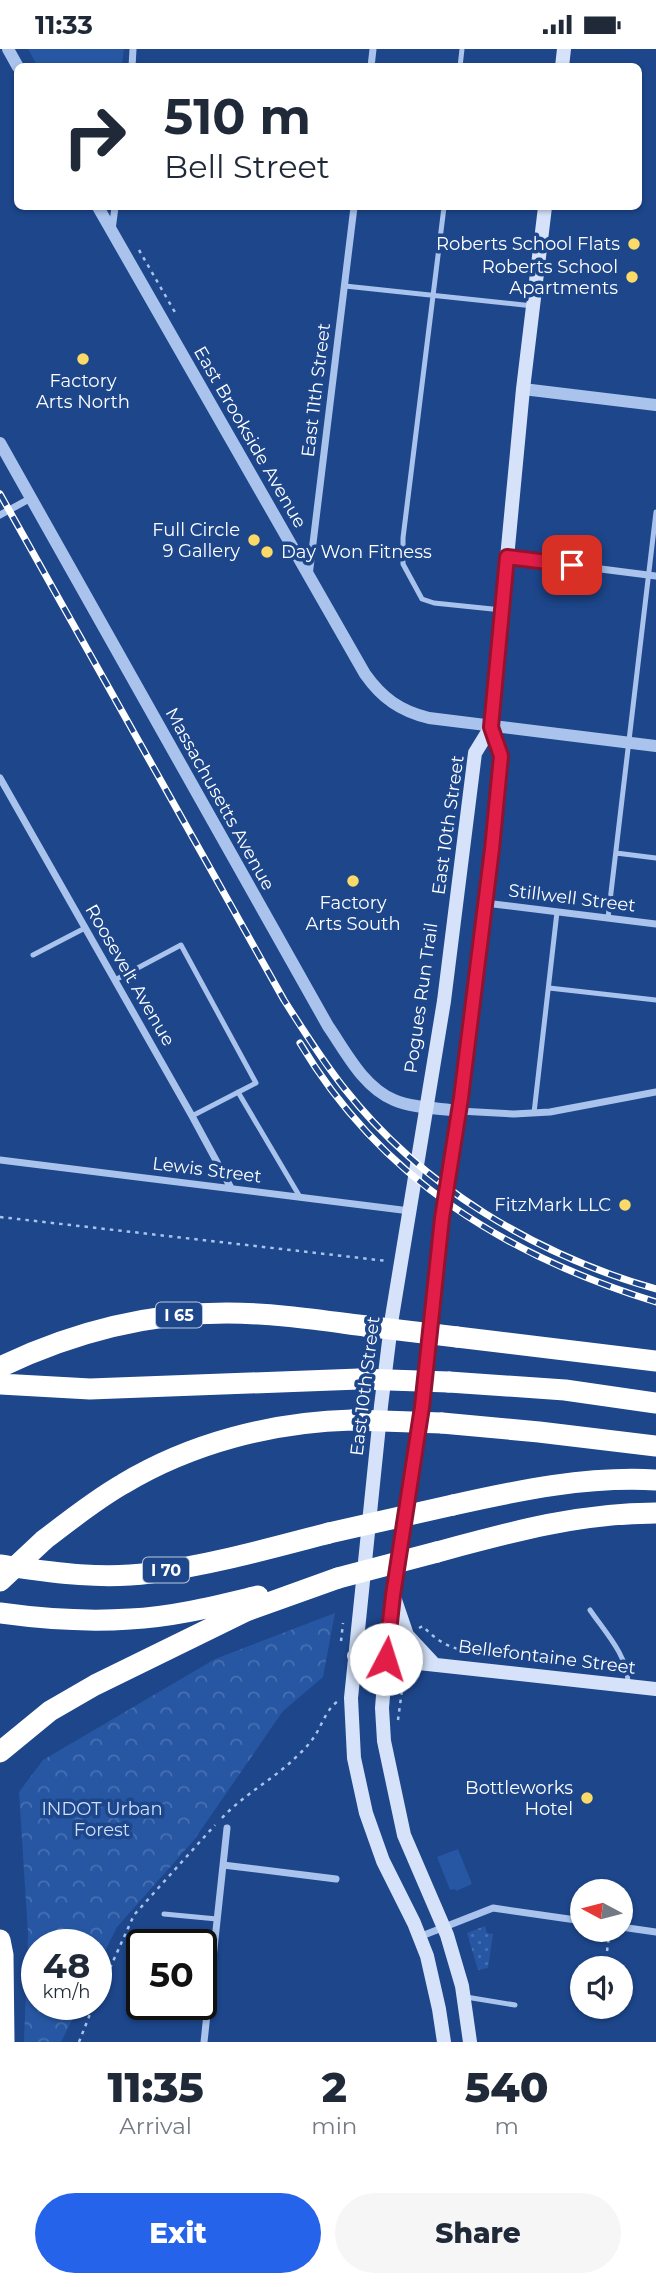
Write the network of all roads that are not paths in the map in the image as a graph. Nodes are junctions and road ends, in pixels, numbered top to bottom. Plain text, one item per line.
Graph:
1 (100, 210) edge
2 (116, 210) edge
3 (354, 210) edge
4 (444, 210) edge
5 (545, 210) edge
6 (112, 232) junction
7 (345, 286) junction
8 (432, 296) junction
9 (533, 306) junction
10 (523, 389) junction
11 (656, 405) edge
12 (0, 443) edge
13 (31, 498) junction
14 (656, 512) edge
15 (0, 515) edge
16 (507, 557) junction
17 (653, 575) edge
18 (309, 576) junction
19 (502, 610) junction
20 (491, 727) junction
21 (629, 743) junction
22 (656, 746) edge
23 (0, 778) edge
24 (616, 853) junction
25 (656, 858) edge
26 (485, 903) junction
27 (557, 912) junction
28 (608, 918) junction
29 (656, 924) edge
30 (85, 928) junction
31 (33, 955) dead end
32 (115, 980) junction
33 (549, 988) junction
34 (656, 1000) edge
35 (238, 1092) junction
36 (656, 1092) edge
37 (428, 1107) junction
38 (459, 1111) junction
39 (534, 1113) junction
40 (192, 1116) junction
41 (0, 1160) edge
42 (231, 1188) junction
43 (300, 1197) junction
44 (411, 1211) junction
45 (656, 1361) edge
46 (0, 1367) edge
47 (0, 1384) edge
48 (656, 1403) edge
49 (656, 1447) edge
50 (656, 1480) edge
51 (656, 1513) edge
52 (0, 1565) edge
53 (338, 1578) junction
54 (0, 1581) edge
55 (393, 1595) junction
56 (590, 1610) dead end
57 (0, 1613) edge
58 (354, 1657) junction
59 (386, 1659) junction
60 (434, 1664) junction
61 (628, 1686) junction
62 (656, 1689) edge
63 (0, 1752) edge
64 (227, 1828) dead end
65 (223, 1865) junction
66 (336, 1879) dead end
67 (164, 1914) dead end
68 (217, 1919) junction
69 (570, 1919) edge
70 (444, 1926) junction
71 (216, 1929) edge
72 (634, 1929) edge
73 (656, 1932) edge
74 (419, 1937) junction
75 (0, 1940) edge
76 (464, 1997) junction
77 (515, 2005) dead end
78 (206, 2020) edge
79 (4, 2042) edge
80 (204, 2042) edge
81 (444, 2042) edge
82 (470, 2042) edge

1 - 6 street, East Brookside Avenue
2 - 6 street
3 - 7 street, East 11th Street
4 - 8 lane
5 - 9 main road, East 10th Street
6 - 18 street, East Brookside Avenue
7 - 8 lane
7 - 18 street, East 11th Street
8 - 9 lane
8 - 19 lane
9 - 10 main road, East 10th Street
10 - 11 street
10 - 16 main road, East 10th Street
12 - 13 street, Massachusetts Avenue
13 - 15 street
13 - 37 street, Massachusetts Avenue
14 - 17 lane
16 - 17 street
16 - 19 main road, East 10th Street
17 - 21 lane
18 - 20 street, East Brookside Avenue
19 - 20 main road, East 10th Street
20 - 21 street
20 - 26 main road, East 10th Street
20 - 37 main road, East 10th Street
21 - 22 street
21 - 24 lane
23 - 30 street, Roosevelt Avenue
24 - 25 lane
24 - 28 lane
26 - 27 street, Stillwell Street
26 - 38 main road, East 10th Street
27 - 28 street, Stillwell Street
27 - 33 lane
28 - 29 street, Stillwell Street
30 - 31 lane
30 - 32 street, Roosevelt Avenue
32 - 35 lane
32 - 40 street, Roosevelt Avenue
33 - 34 lane
33 - 39 lane
35 - 40 lane
35 - 43 lane
36 - 39 street
37 - 38 street, Massachusetts Avenue
37 - 44 main road, East 10th Street
38 - 39 street
38 - 55 main road, East 10th Street
40 - 42 street, Roosevelt Avenue
41 - 42 street, Lewis Street
42 - 43 street, Lewis Street
43 - 44 street, Lewis Street
44 - 58 main road, East 10th Street
45 - 46 highway, I 65, bridge
47 - 48 highway, bridge
49 - 54 highway, bridge
50 - 52 highway, I 70, bridge
51 - 53 highway, bridge
53 - 57 highway
53 - 63 highway
55 - 59 main road, East 10th Street
55 - 60 main road, Bellefontaine Street
56 - 61 lane
58 - 59 main road, Bellefontaine Street
58 - 74 main road, East 10th Street
59 - 60 main road, Bellefontaine Street
59 - 70 main road, East 10th Street
60 - 61 main road, Bellefontaine Street
61 - 62 main road, Bellefontaine Street
64 - 65 street
65 - 66 street
65 - 68 street
67 - 68 lane
68 - 71 street
69 - 70 street
70 - 74 street
70 - 76 main road, East 10th Street
72 - 73 street
74 - 81 main road, East 10th Street
75 - 79 highway
76 - 77 lane
76 - 82 main road, East 10th Street
78 - 80 street

